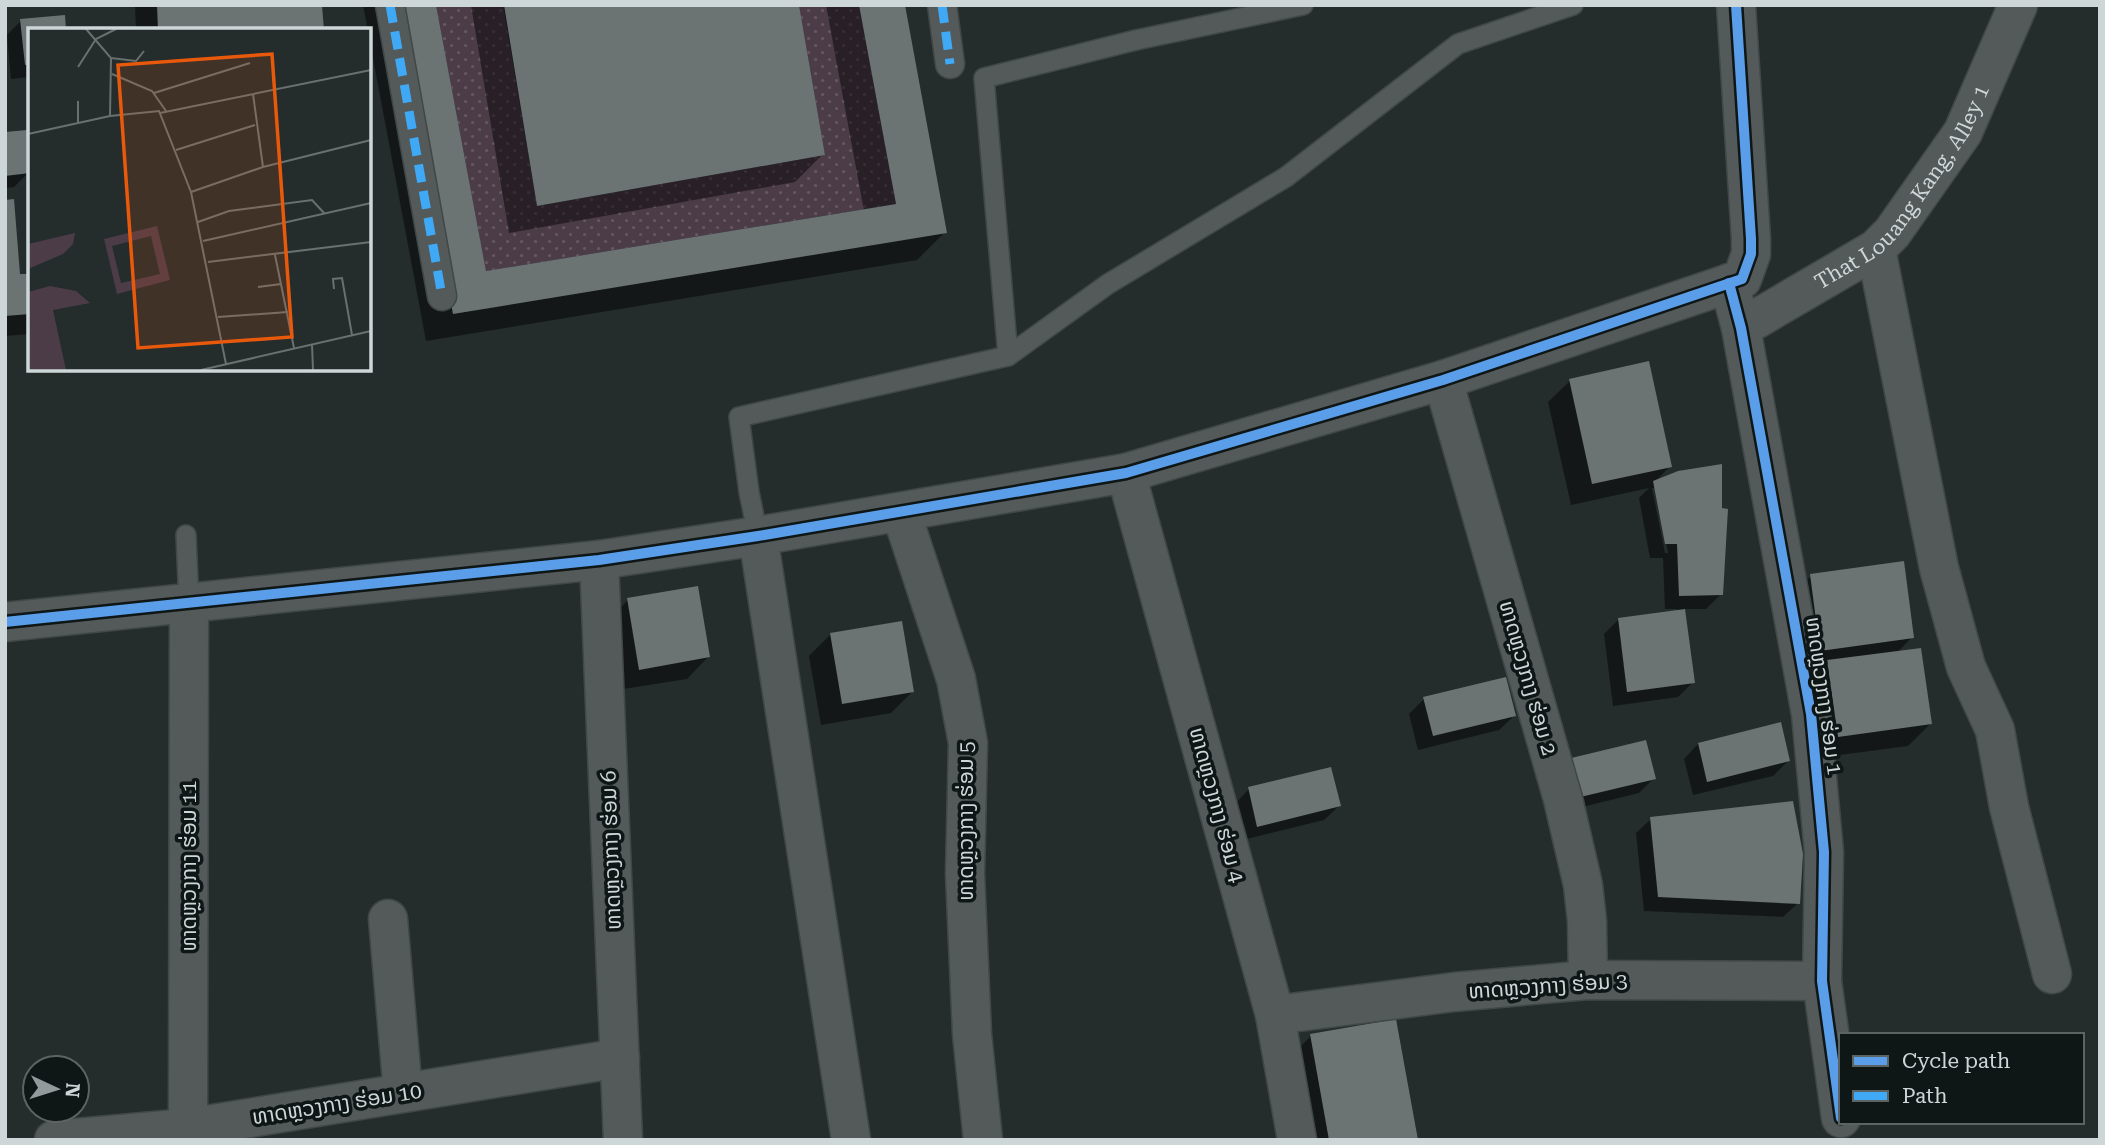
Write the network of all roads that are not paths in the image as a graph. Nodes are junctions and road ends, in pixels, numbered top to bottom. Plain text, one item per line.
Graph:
1 (390, 5) edge
2 (942, 5) edge
3 (1303, 5) edge
4 (1573, 5) edge
5 (1736, 5) edge
6 (2018, 5) edge
7 (950, 64) dead end
8 (1877, 249) junction
9 (1729, 283) junction
10 (442, 296) dead end
11 (1741, 328) junction
12 (1008, 356) junction
13 (1443, 380) junction
14 (1126, 473) junction
15 (901, 512) junction
16 (186, 536) dead end
17 (758, 536) junction
18 (599, 560) junction
19 (189, 604) junction
20 (5, 622) edge
21 (388, 919) dead end
22 (2052, 974) dead end
23 (1588, 980) junction
24 (1822, 981) junction
25 (1275, 1015) junction
26 (620, 1058) junction
27 (403, 1093) junction
28 (1839, 1105) edge
29 (188, 1128) junction
30 (54, 1140) edge
31 (623, 1140) edge
32 (851, 1140) edge
33 (983, 1140) edge
34 (1297, 1140) edge

1 - 10 street
2 - 7 street
3 - 12 lane
4 - 12 lane
5 - 9 street
6 - 8 street, That Louang Kang, Alley 1
8 - 11 street, That Louang Kang, Alley 1
8 - 22 street
9 - 11 street, ທາດຫຼວງກາງ ຮ່ອມ 1
9 - 13 street
11 - 24 street, ທາດຫຼວງກາງ ຮ່ອມ 1
12 - 17 lane
13 - 14 street
13 - 23 street, ທາດຫຼວງກາງ ຮ່ອມ 2
14 - 15 street
14 - 25 street, ທາດຫຼວງກາງ ຮ່ອມ 4
15 - 17 street
15 - 33 street, ທາດຫຼວງກາງ ຮ່ອມ 5
16 - 19 lane
17 - 18 street
17 - 32 street
18 - 19 street
18 - 26 street, ທາດຫຼວງກາງ ຮ່ອມ 6
19 - 20 street
19 - 29 street, ທາດຫຼວງກາງ ຮ່ອມ 11
21 - 27 street
23 - 24 street, ທາດຫຼວງກາງ ຮ່ອມ 3
23 - 25 street, ທາດຫຼວງກາງ ຮ່ອມ 3
24 - 28 street, ທາດຫຼວງກາງ ຮ່ອມ 1
25 - 34 street, ທາດຫຼວງກາງ ຮ່ອມ 4
26 - 27 street, ທາດຫຼວງກາງ ຮ່ອມ 10
26 - 31 street, ທາດຫຼວງກາງ ຮ່ອມ 6
27 - 29 street, ທາດຫຼວງກາງ ຮ່ອມ 10
29 - 30 street, ທາດຫຼວງກາງ ຮ່ອມ 10

